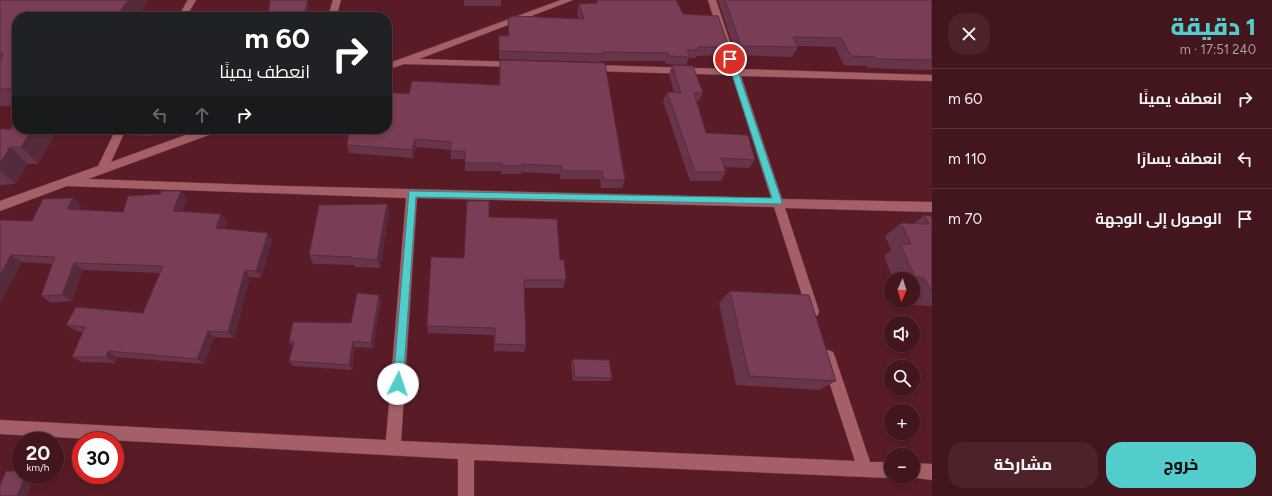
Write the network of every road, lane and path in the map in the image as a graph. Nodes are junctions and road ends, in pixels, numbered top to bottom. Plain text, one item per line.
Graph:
1 (192, 0) edge
2 (337, 0) edge
3 (569, 0) edge
4 (712, 0) edge
5 (185, 12) edge
6 (333, 12) edge
7 (404, 61) junction
8 (392, 65) edge
9 (522, 66) edge
10 (577, 68) edge
11 (735, 74) junction
12 (932, 78) edge
13 (119, 134) edge
14 (199, 134) edge
15 (102, 169) junction
16 (65, 182) junction
17 (412, 194) junction
18 (778, 202) junction
19 (0, 206) edge
20 (932, 207) edge
21 (816, 320) edge
22 (824, 343) edge
23 (0, 427) edge
24 (393, 448) junction
25 (466, 452) junction
26 (865, 469) junction
27 (884, 470) edge
28 (920, 471) edge
29 (932, 472) edge
30 (466, 496) edge

1 - 5 street
2 - 6 street
3 - 7 street
4 - 11 street
7 - 8 street
7 - 9 street
10 - 11 street
11 - 12 street
11 - 18 street
13 - 15 street
14 - 15 street
15 - 16 street
16 - 17 street
16 - 19 street
17 - 18 street
17 - 24 street
18 - 20 street
18 - 21 street
22 - 26 street
23 - 24 street
24 - 25 street
25 - 26 street
25 - 30 street
26 - 27 street
28 - 29 street

